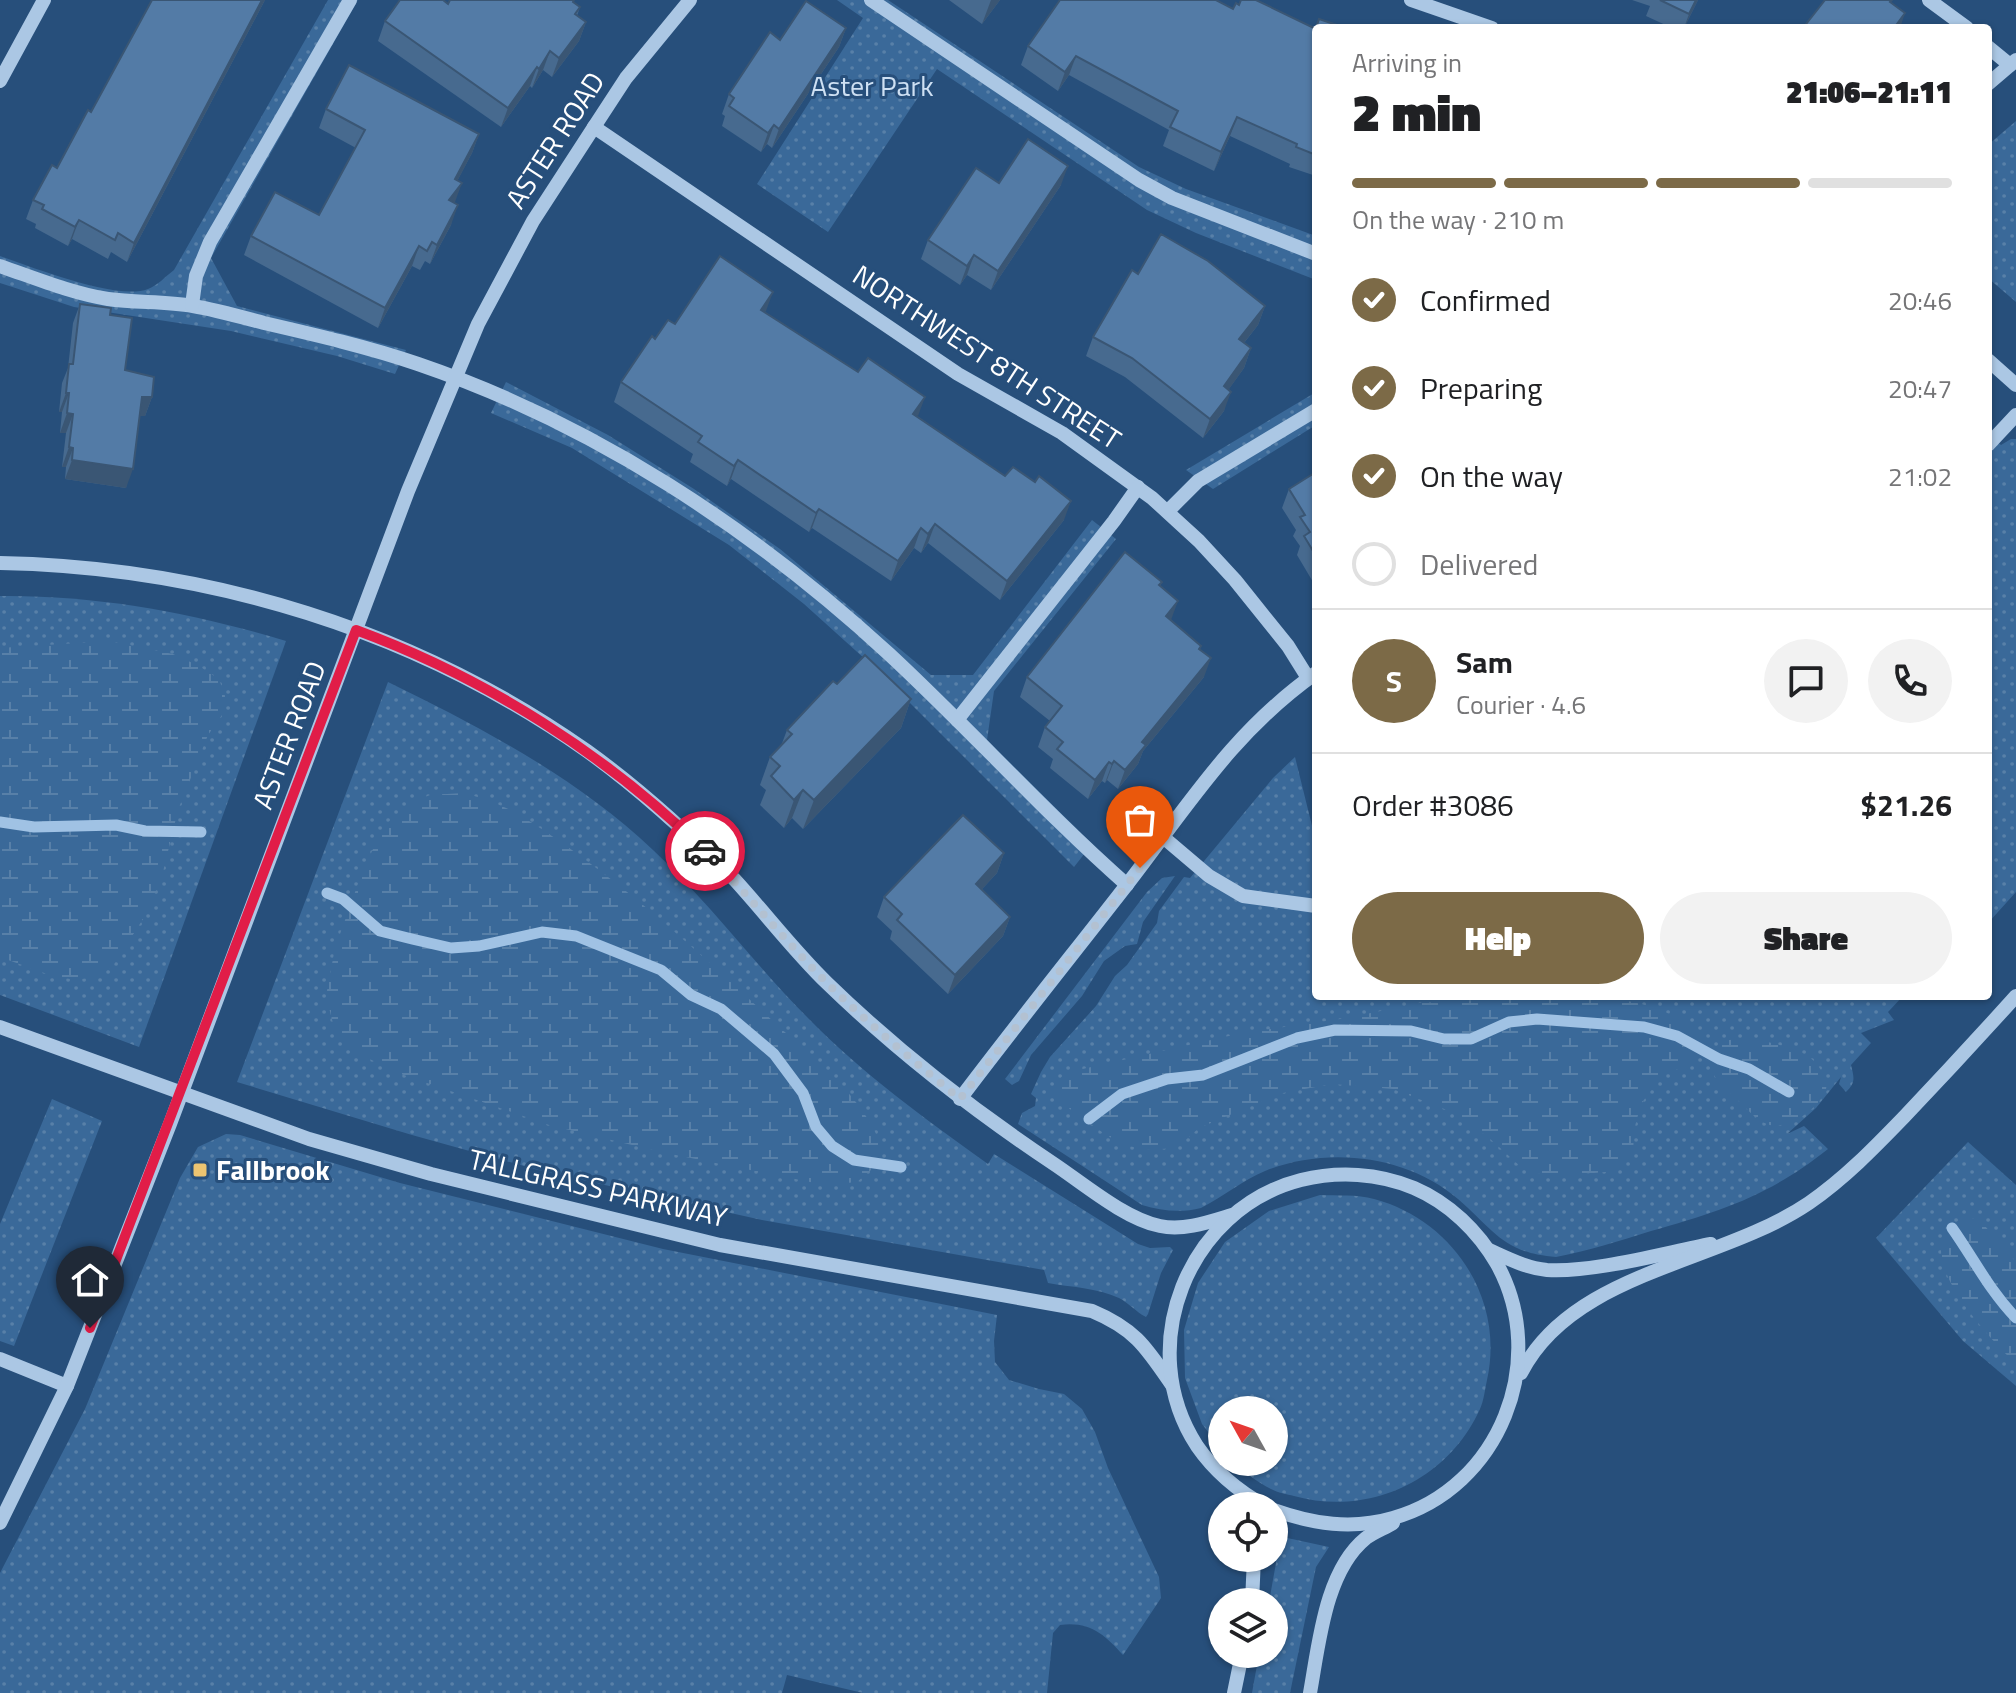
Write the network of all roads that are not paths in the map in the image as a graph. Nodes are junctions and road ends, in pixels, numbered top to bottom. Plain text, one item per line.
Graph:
1 (44, 0) edge
2 (350, 0) edge
3 (690, 0) edge
4 (871, 0) edge
5 (1411, 0) edge
6 (1929, 0) edge
7 (1480, 24) edge
8 (1962, 24) edge
9 (1992, 49) edge
10 (2013, 62) edge
11 (1992, 80) edge
12 (0, 81) edge
13 (594, 127) junction
14 (1312, 252) edge
15 (0, 266) edge
16 (192, 305) junction
17 (1992, 364) edge
18 (454, 378) junction
19 (2016, 385) edge
20 (1312, 412) edge
21 (2016, 415) edge
22 (1992, 441) edge
23 (1138, 487) junction
24 (1168, 511) junction
25 (0, 563) edge
26 (356, 630) junction
27 (1312, 675) edge
28 (957, 720) junction
29 (1163, 837) junction
30 (1127, 885) junction
31 (1312, 905) edge
32 (2016, 996) edge
33 (0, 1027) edge
34 (182, 1091) junction
35 (960, 1099) junction
36 (1232, 1215) junction
37 (1747, 1237) junction
38 (1489, 1250) junction
39 (0, 1359) edge
40 (1517, 1380) junction
41 (1172, 1385) junction
42 (67, 1386) junction
43 (1208, 1460) edge
44 (1222, 1476) edge
45 (1241, 1492) edge
46 (1422, 1507) junction
47 (1288, 1515) edge
48 (0, 1523) edge
49 (1239, 1668) edge
50 (1234, 1693) edge
51 (1310, 1693) edge

1 - 12 street
2 - 16 street
3 - 13 street, ASTER ROAD
4 - 14 street
5 - 7 street
6 - 8 street
9 - 10 street
10 - 11 street
13 - 18 street, ASTER ROAD
13 - 23 street, NORTHWEST 8TH STREET
15 - 16 street
16 - 18 street
17 - 19 street
18 - 26 street, ASTER ROAD
18 - 28 street
20 - 24 street
21 - 22 street
23 - 24 street, NORTHWEST 8TH STREET
23 - 28 street
24 - 27 street, NORTHWEST 8TH STREET
25 - 26 street
26 - 34 street, ASTER ROAD
26 - 35 street
27 - 29 street
28 - 30 street
29 - 30 street
29 - 31 street
30 - 35 street
32 - 37 street
33 - 34 street, TALLGRASS PARKWAY
34 - 41 street, TALLGRASS PARKWAY
34 - 42 street, ASTER ROAD
35 - 36 street
36 - 38 street
36 - 41 street
37 - 38 street
37 - 40 street
38 - 40 street
39 - 42 street
40 - 46 street
41 - 43 street
42 - 48 street, ASTER ROAD
44 - 45 street
46 - 47 street
46 - 51 street
49 - 50 street

